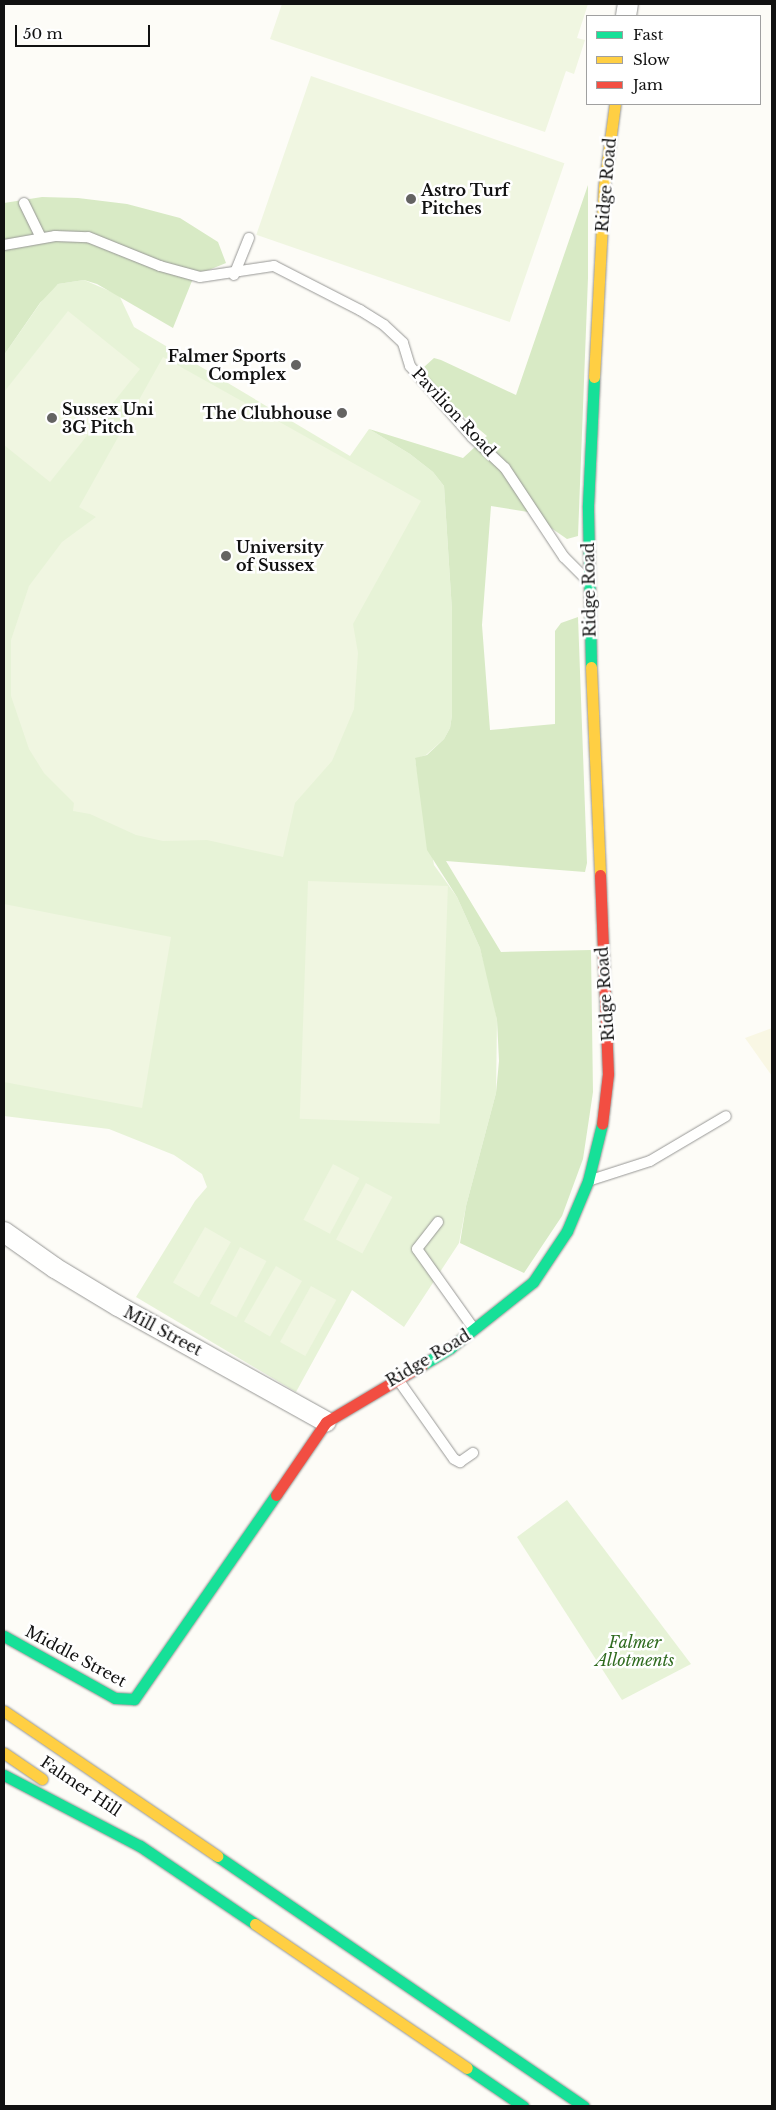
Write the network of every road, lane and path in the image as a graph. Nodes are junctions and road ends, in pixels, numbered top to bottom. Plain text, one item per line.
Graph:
1 (615, 105) edge
2 (24, 203) dead end
3 (41, 238) junction
4 (249, 238) dead end
5 (4, 245) edge
6 (234, 275) junction
7 (589, 582) junction
8 (726, 1116) dead end
9 (588, 1181) junction
10 (438, 1222) dead end
11 (4, 1232) edge
12 (475, 1330) junction
13 (397, 1378) junction
14 (326, 1422) junction
15 (473, 1453) dead end
16 (4, 1636) edge
17 (134, 1699) joint
18 (4, 1712) edge
19 (4, 1752) edge
20 (4, 1775) edge
21 (140, 1846) junction
22 (524, 2106) edge
23 (584, 2106) edge

1 - 7 main road, Ridge Road
2 - 3 lane
3 - 5 lane, Pavilion Road
3 - 6 lane, Pavilion Road
4 - 6 lane
6 - 7 lane, Pavilion Road
7 - 9 main road, Ridge Road
8 - 9 lane
9 - 12 main road, Ridge Road
10 - 12 lane
11 - 14 street, Mill Street
12 - 13 main road, Ridge Road
13 - 14 main road, Ridge Road
13 - 15 lane
14 - 17 main road, Ridge Road
16 - 17 main road, Middle Street
18 - 23 main road
19 - 21 main road, Falmer Hill
20 - 21 main road
21 - 22 main road

